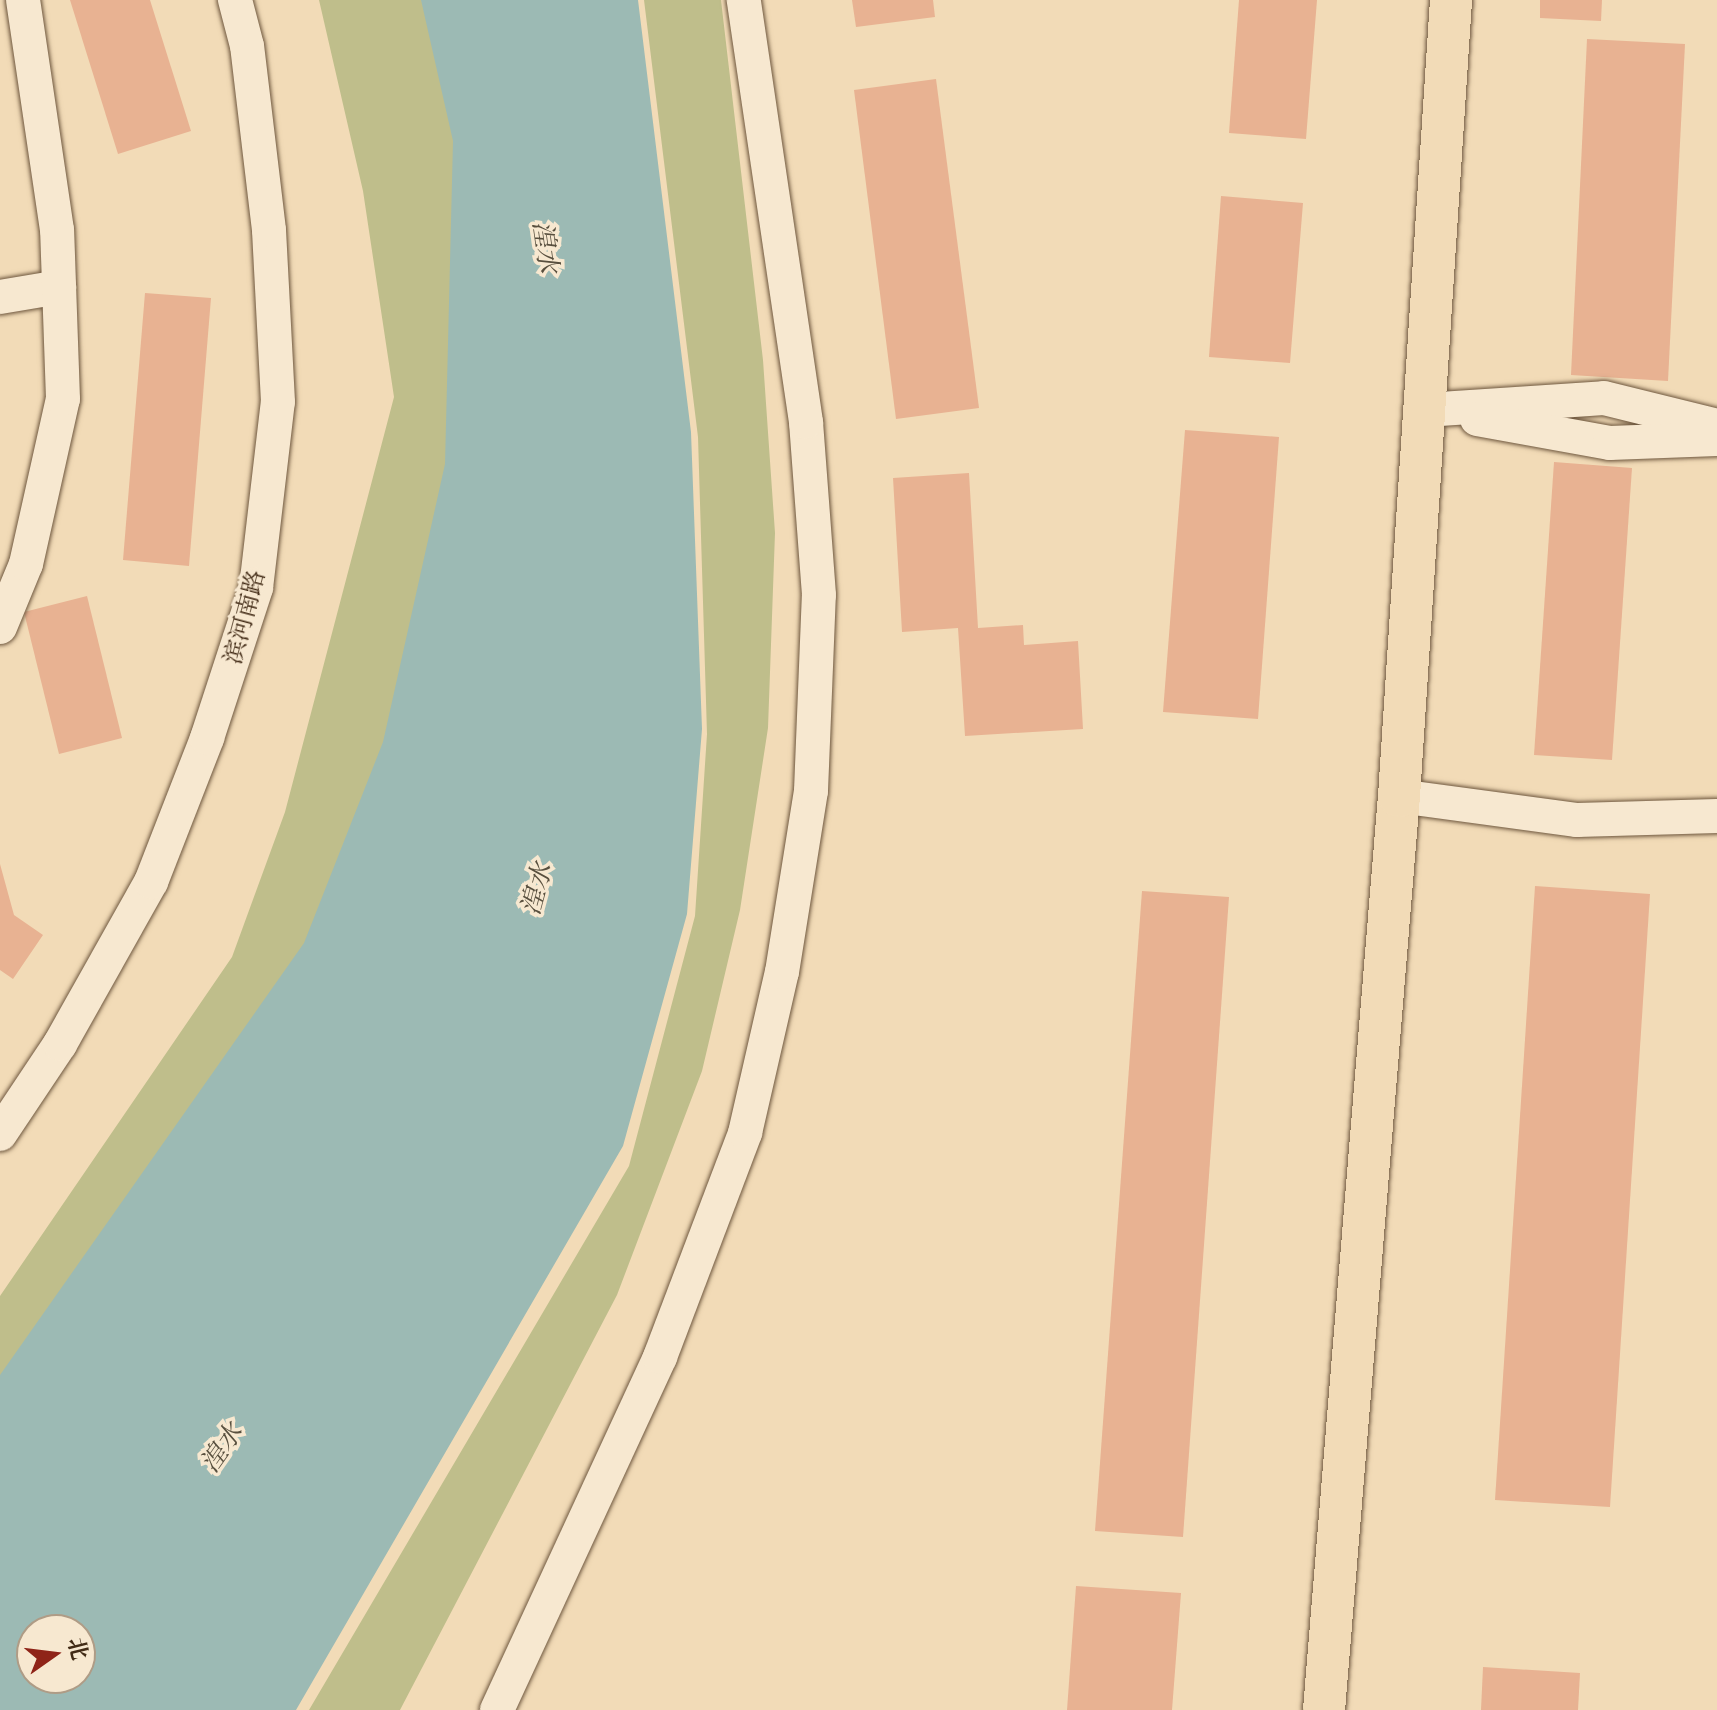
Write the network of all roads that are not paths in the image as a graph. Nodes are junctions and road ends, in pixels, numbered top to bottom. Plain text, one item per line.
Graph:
1 (23, 0) edge
2 (235, 0) edge
3 (744, 0) edge
4 (1451, 0) edge
5 (59, 287) junction
6 (0, 297) edge
7 (1425, 410) junction
8 (1717, 426) edge
9 (1717, 439) edge
10 (0, 627) edge
11 (1399, 796) junction
12 (1717, 816) edge
13 (0, 1134) edge
14 (497, 1710) edge
15 (1324, 1710) edge

1 - 5 street
2 - 13 street, 滨河南路
3 - 14 street
4 - 7 main road
5 - 6 street
5 - 10 street
7 - 8 street
7 - 9 street
7 - 11 main road
11 - 12 street
11 - 15 main road

